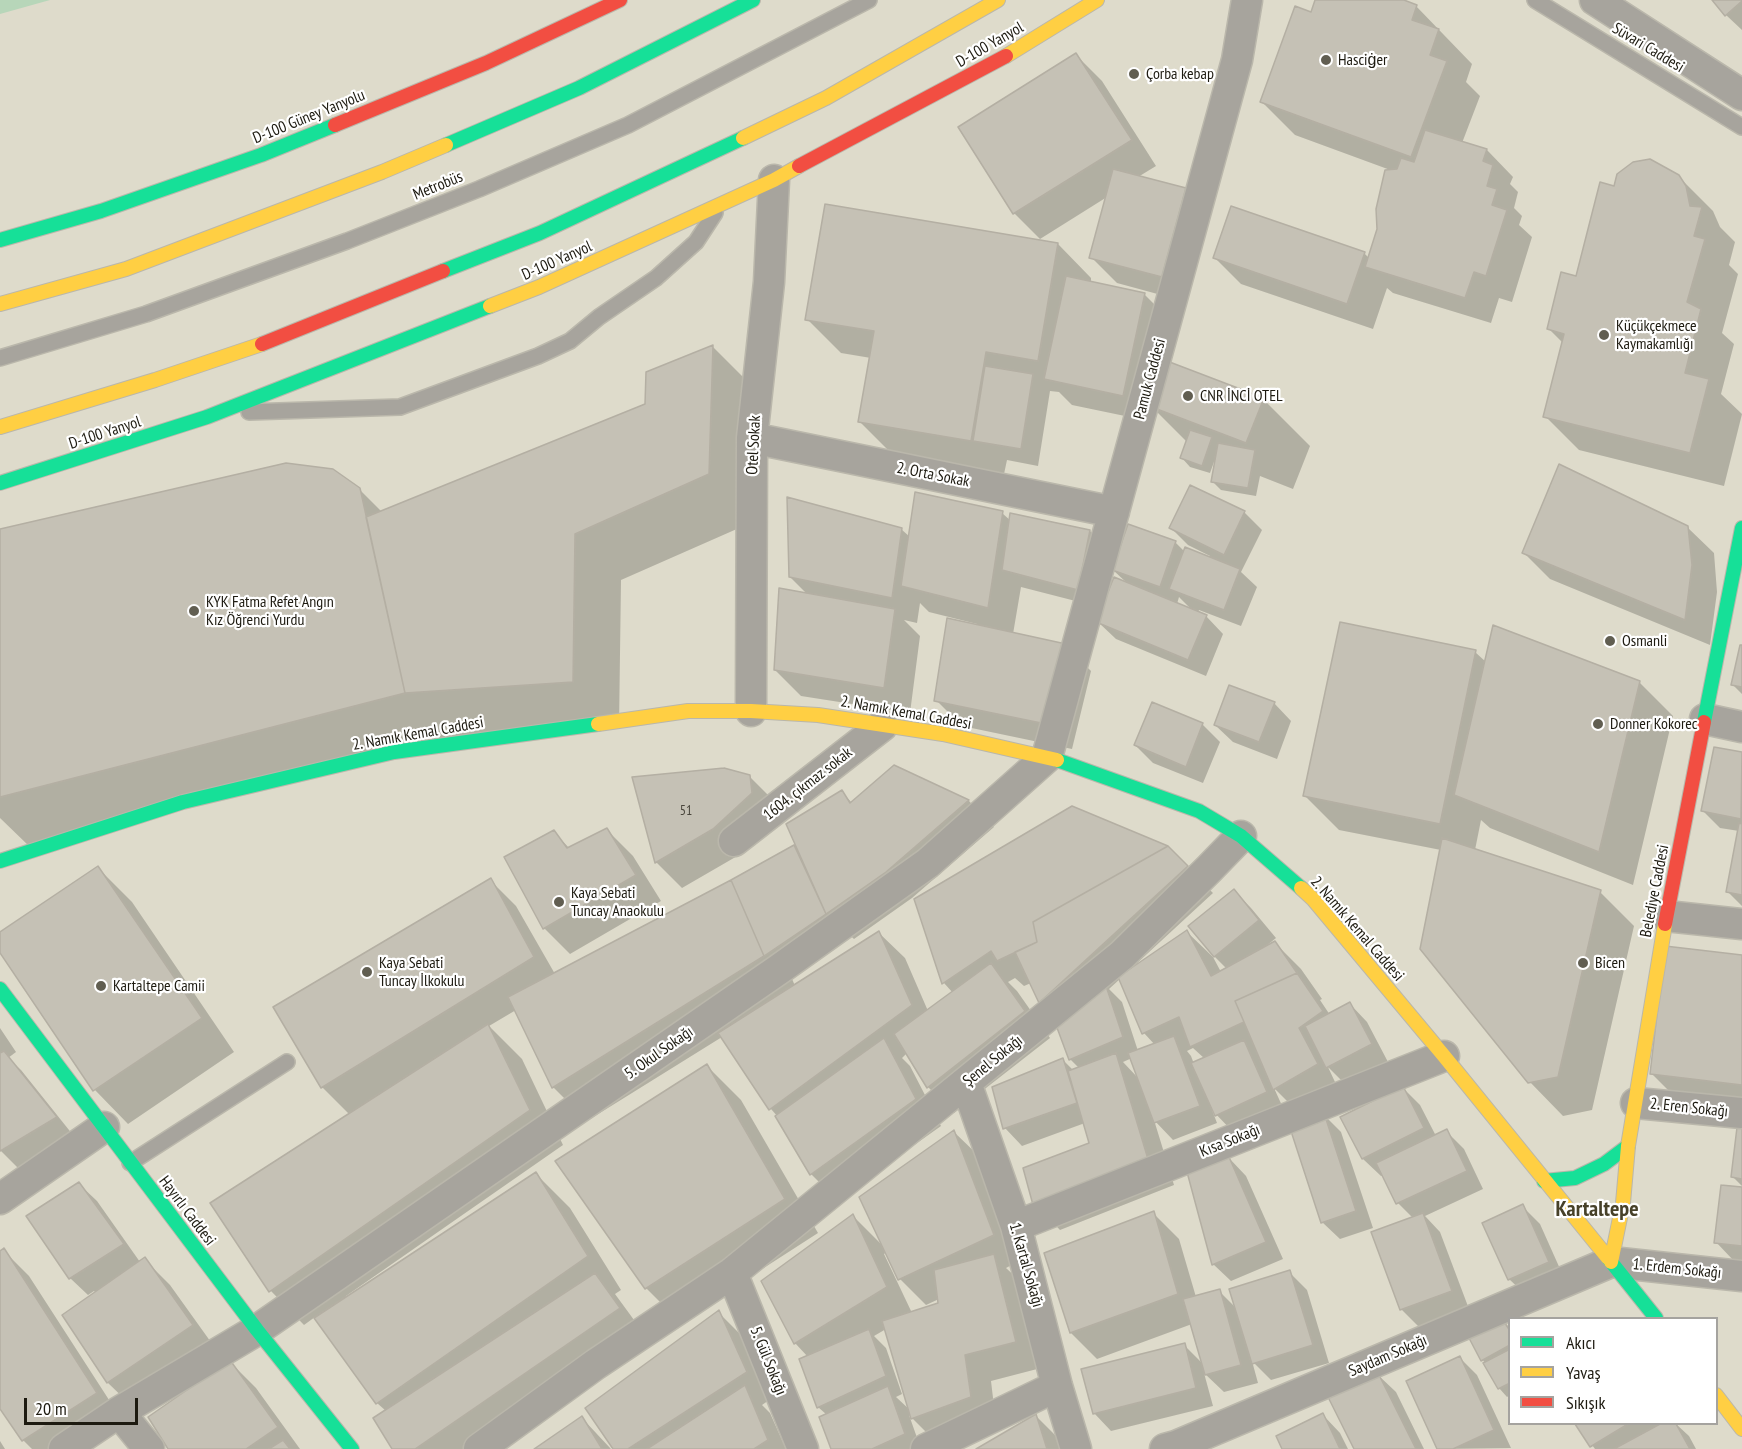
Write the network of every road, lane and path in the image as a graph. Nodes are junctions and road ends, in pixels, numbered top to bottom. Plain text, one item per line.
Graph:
1 (620, 0) edge
2 (753, 0) edge
3 (870, 0) edge
4 (998, 0) edge
5 (1097, 0) edge
6 (1247, 0) edge
7 (1535, 0) edge
8 (1595, 0) edge
9 (1742, 95) edge
10 (1742, 127) edge
11 (774, 180) junction
12 (719, 207) junction
13 (0, 240) edge
14 (0, 304) edge
15 (0, 358) edge
16 (207, 417) junction
17 (0, 427) edge
18 (752, 438) junction
19 (0, 483) edge
20 (1114, 512) junction
21 (1742, 528) edge
22 (1738, 568) edge
23 (751, 711) junction
24 (1705, 719) junction
25 (882, 726) junction
26 (1742, 727) edge
27 (1047, 757) junction
28 (1241, 836) junction
29 (734, 841) dead end
30 (0, 861) edge
31 (1666, 916) junction
32 (1742, 924) edge
33 (0, 989) edge
34 (1444, 1056) junction
35 (287, 1062) dead end
36 (966, 1083) junction
37 (1636, 1103) junction
38 (1742, 1113) edge
39 (104, 1127) junction
40 (1628, 1146) junction
41 (130, 1163) junction
42 (1544, 1181) junction
43 (0, 1198) edge
44 (1016, 1226) junction
45 (1611, 1262) junction
46 (732, 1274) junction
47 (1742, 1276) edge
48 (1655, 1317) edge
49 (257, 1330) junction
50 (1057, 1386) junction
51 (1727, 1401) edge
52 (119, 1412) junction
53 (1742, 1429) edge
54 (799, 1447) edge
55 (64, 1449) edge
56 (149, 1449) edge
57 (352, 1449) edge
58 (479, 1449) edge
59 (926, 1449) edge
60 (1076, 1449) edge
61 (1165, 1449) edge

1 - 13 main road, D-100 Güney Yanyolu
2 - 14 main road
3 - 15 lane, Metrobüs
4 - 17 main road
5 - 11 main road, D-100 Yanyol
6 - 20 street, Pamuk Caddesi
7 - 10 lane, Süvari Caddesi
8 - 9 street
11 - 12 main road, D-100 Yanyol
11 - 18 street, Otel Sokak
12 - 16 main road, D-100 Yanyol
12 - 16 lane
16 - 19 main road, D-100 Yanyol
18 - 20 street, 2. Orta Sokak
18 - 23 street, Otel Sokak
20 - 27 street, Pamuk Caddesi
21 - 22 main road, Belediye Caddesi
22 - 24 main road, Belediye Caddesi
23 - 25 main road, 2. Namık Kemal Caddesi
23 - 30 main road, 2. Namık Kemal Caddesi
24 - 26 street
24 - 31 main road, Belediye Caddesi
25 - 27 main road, 2. Namık Kemal Caddesi
25 - 29 street, 1604. çıkmaz sokak
27 - 28 main road, 2. Namık Kemal Caddesi
27 - 49 street, 5. Okul Sokağı
28 - 34 main road, 2. Namık Kemal Caddesi
28 - 36 street, Şenel Sokağı
31 - 32 street
31 - 37 main road, Belediye Caddesi
33 - 39 main road, Hayırlı Caddesi
34 - 42 main road, 2. Namık Kemal Caddesi
34 - 44 street, Kısa Sokağı
35 - 41 lane
36 - 44 street, 1. Kartal Sokağı
36 - 46 street, Şenel Sokağı
37 - 38 street, 2. Eren Sokağı
37 - 40 main road, Belediye Caddesi
39 - 41 main road, Hayırlı Caddesi
39 - 43 street
40 - 42 main road
40 - 45 main road, Belediye Caddesi
41 - 49 main road, Hayırlı Caddesi
42 - 45 main road, 2. Namık Kemal Caddesi
44 - 50 street, 1. Kartal Sokağı
45 - 47 street, 1. Erdem Sokağı
45 - 48 main road, 2. Namık Kemal Caddesi
45 - 61 street, Saydam Sokağı
46 - 54 street, 5. Gül Sokağı
46 - 58 street, Şenel Sokağı
49 - 52 street, 5. Okul Sokağı
49 - 57 main road, Hayırlı Caddesi
50 - 59 street
50 - 60 street, 1. Kartal Sokağı
51 - 53 main road
52 - 55 street, 5. Okul Sokağı
52 - 56 street

